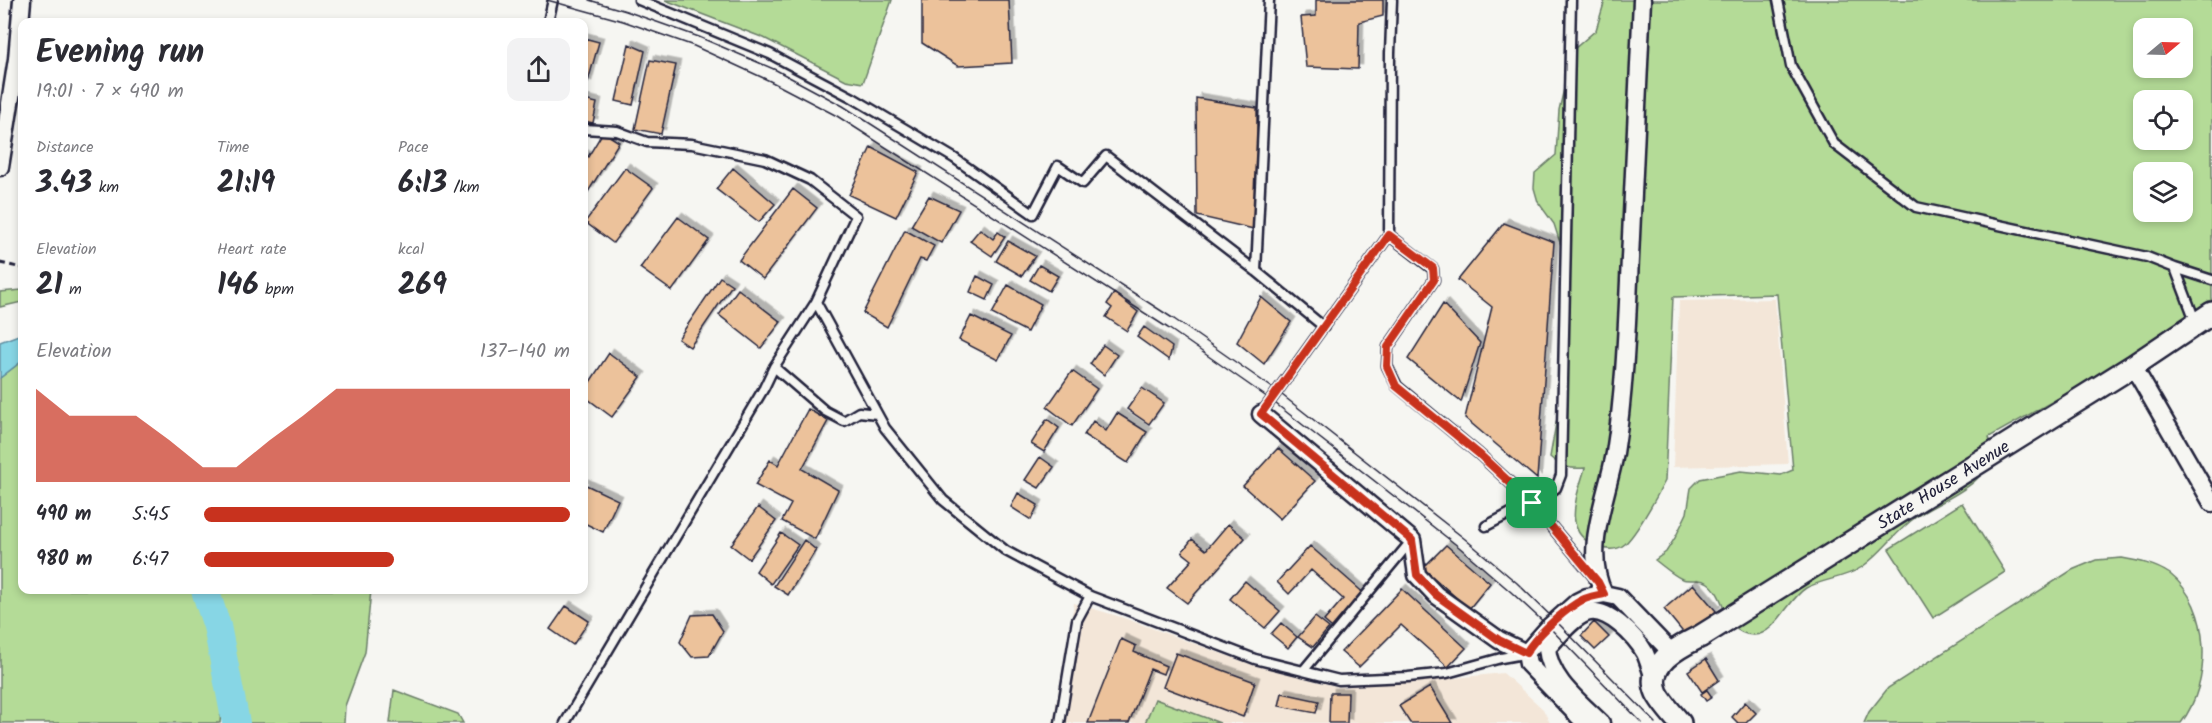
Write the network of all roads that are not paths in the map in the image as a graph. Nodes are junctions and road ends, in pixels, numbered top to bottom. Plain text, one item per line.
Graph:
1 (22, 0) edge
2 (553, 0) edge
3 (639, 0) edge
4 (1269, 0) edge
5 (1392, 0) edge
6 (1570, 0) edge
7 (1642, 0) edge
8 (1778, 0) edge
9 (20, 18) edge
10 (549, 18) edge
11 (18, 46) edge
12 (588, 129) edge
13 (0, 167) edge
14 (1389, 235) junction
15 (2175, 268) junction
16 (1256, 272) junction
17 (2212, 280) edge
18 (816, 302) junction
19 (2204, 318) edge
20 (1324, 327) junction
21 (2133, 366) junction
22 (774, 367) junction
23 (877, 414) junction
24 (1261, 414) joint
25 (1532, 503) junction
26 (2212, 503) edge
27 (1486, 526) dead end
28 (1412, 540) junction
29 (1601, 588) junction
30 (1090, 596) junction
31 (1671, 652) junction
32 (1526, 653) junction
33 (1303, 671) junction
34 (1655, 680) junction
35 (565, 723) edge
36 (1060, 723) edge
37 (1584, 723) edge
38 (1601, 723) edge
39 (1680, 723) edge

1 - 9 street
2 - 10 lane
3 - 16 lane
4 - 16 lane
5 - 14 lane
6 - 25 lane
7 - 29 street
8 - 15 lane
11 - 13 street
12 - 18 lane
14 - 20 lane
14 - 25 lane
15 - 17 lane
15 - 19 lane
16 - 20 lane
18 - 22 lane
18 - 23 lane
19 - 21 street, State House Avenue
20 - 24 lane
21 - 26 street
21 - 31 street, State House Avenue
22 - 23 lane
22 - 35 lane
23 - 30 lane
24 - 28 street
25 - 27 lane
25 - 29 lane
28 - 32 street
28 - 33 lane
29 - 31 street
29 - 32 street
30 - 33 lane
30 - 36 lane
31 - 34 street
32 - 33 lane
32 - 37 street
34 - 38 street
34 - 39 street

